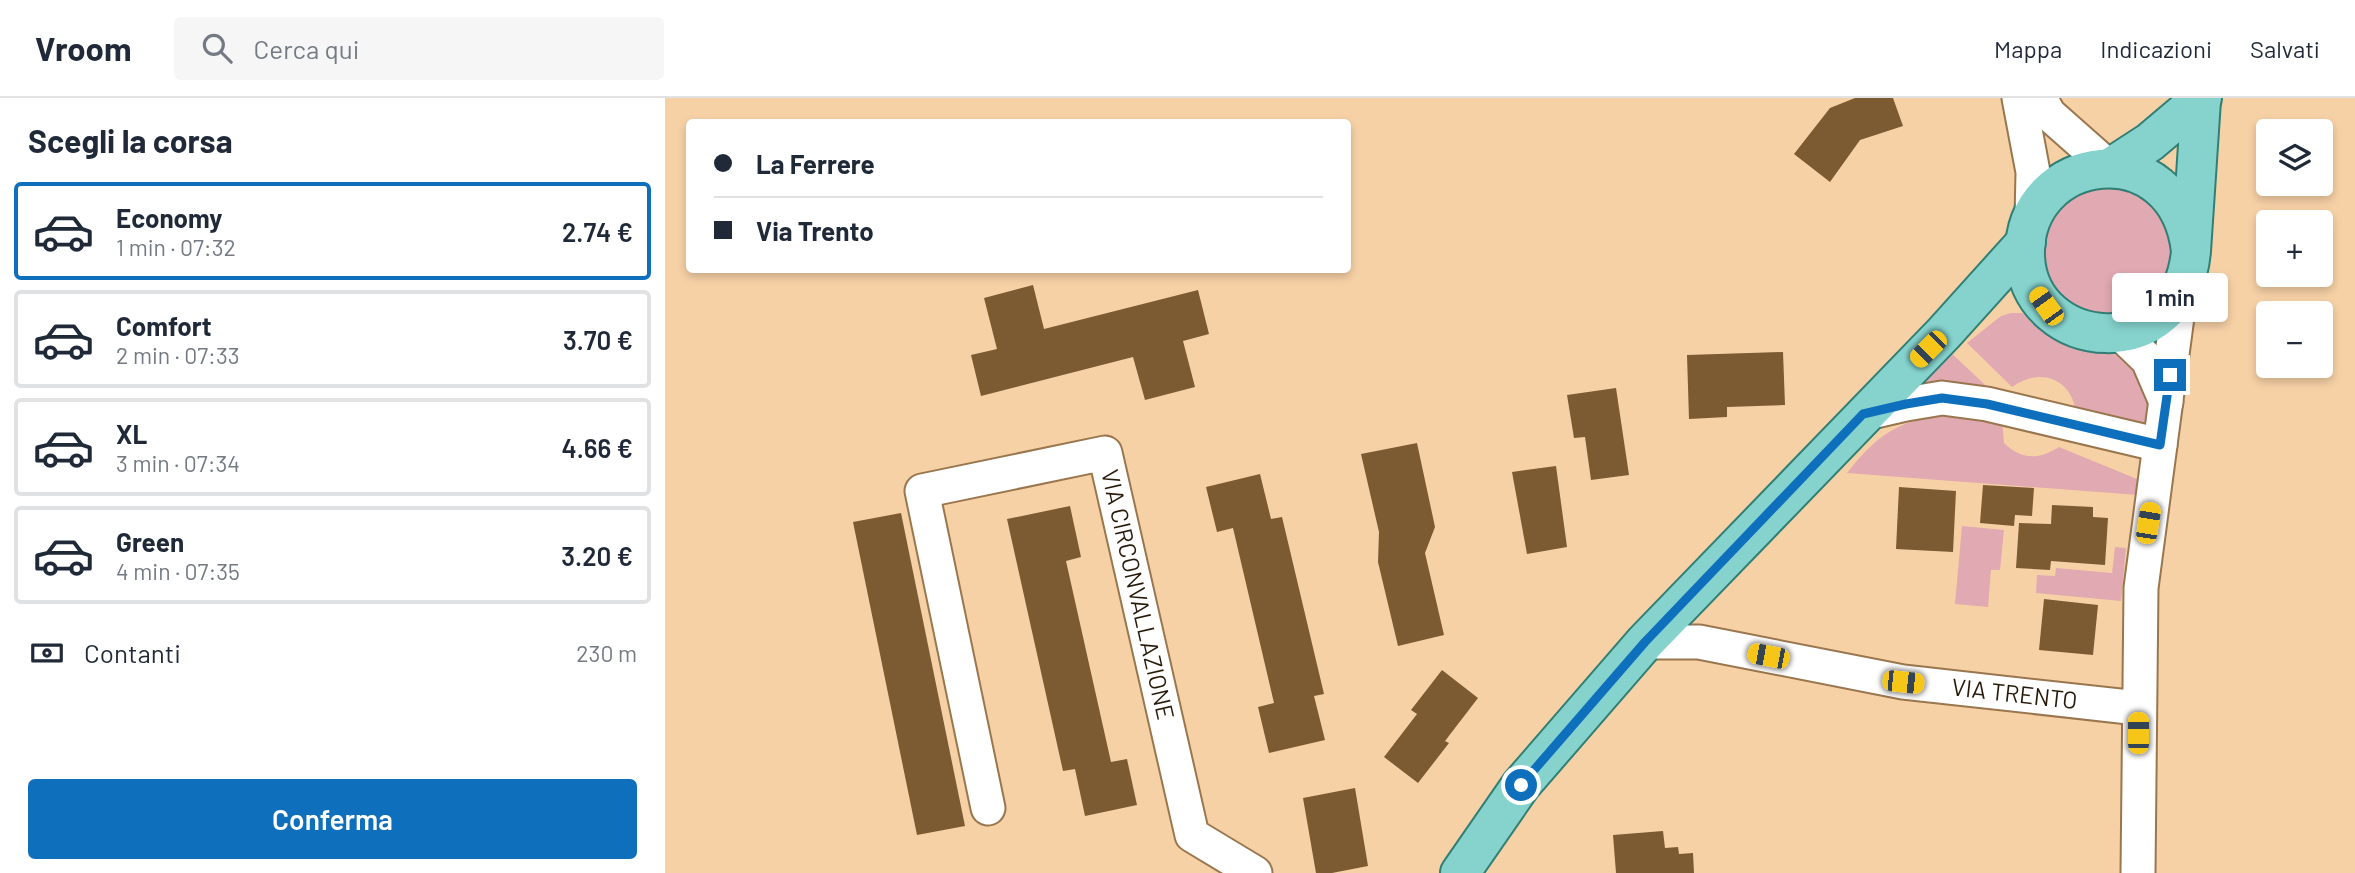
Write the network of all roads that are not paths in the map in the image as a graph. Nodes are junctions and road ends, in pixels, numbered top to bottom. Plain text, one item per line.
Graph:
1 (2019, 98) edge
2 (2040, 98) edge
3 (2202, 99) edge
4 (2110, 168) junction
5 (2029, 230) junction
6 (2191, 251) junction
7 (2180, 293) junction
8 (2046, 306) junction
9 (1944, 333) junction
10 (2120, 333) junction
11 (2166, 402) junction
12 (1863, 414) junction
13 (2160, 445) junction
14 (1645, 642) junction
15 (2138, 708) junction
16 (988, 808) dead end
17 (1255, 873) edge
18 (1461, 873) edge
19 (2139, 873) edge

1 - 5 street
2 - 4 street
3 - 4 main road
3 - 6 main road
4 - 5 main road
4 - 6 main road
5 - 8 main road
5 - 9 main road
6 - 7 main road
7 - 10 main road
7 - 11 street
8 - 9 main road
8 - 10 main road
9 - 12 main road
10 - 11 street
11 - 13 street
12 - 13 street
12 - 14 main road
13 - 15 street
14 - 15 street, VIA TRENTO
14 - 18 main road
15 - 19 street
16 - 17 street, VIA CIRCONVALLAZIONE

